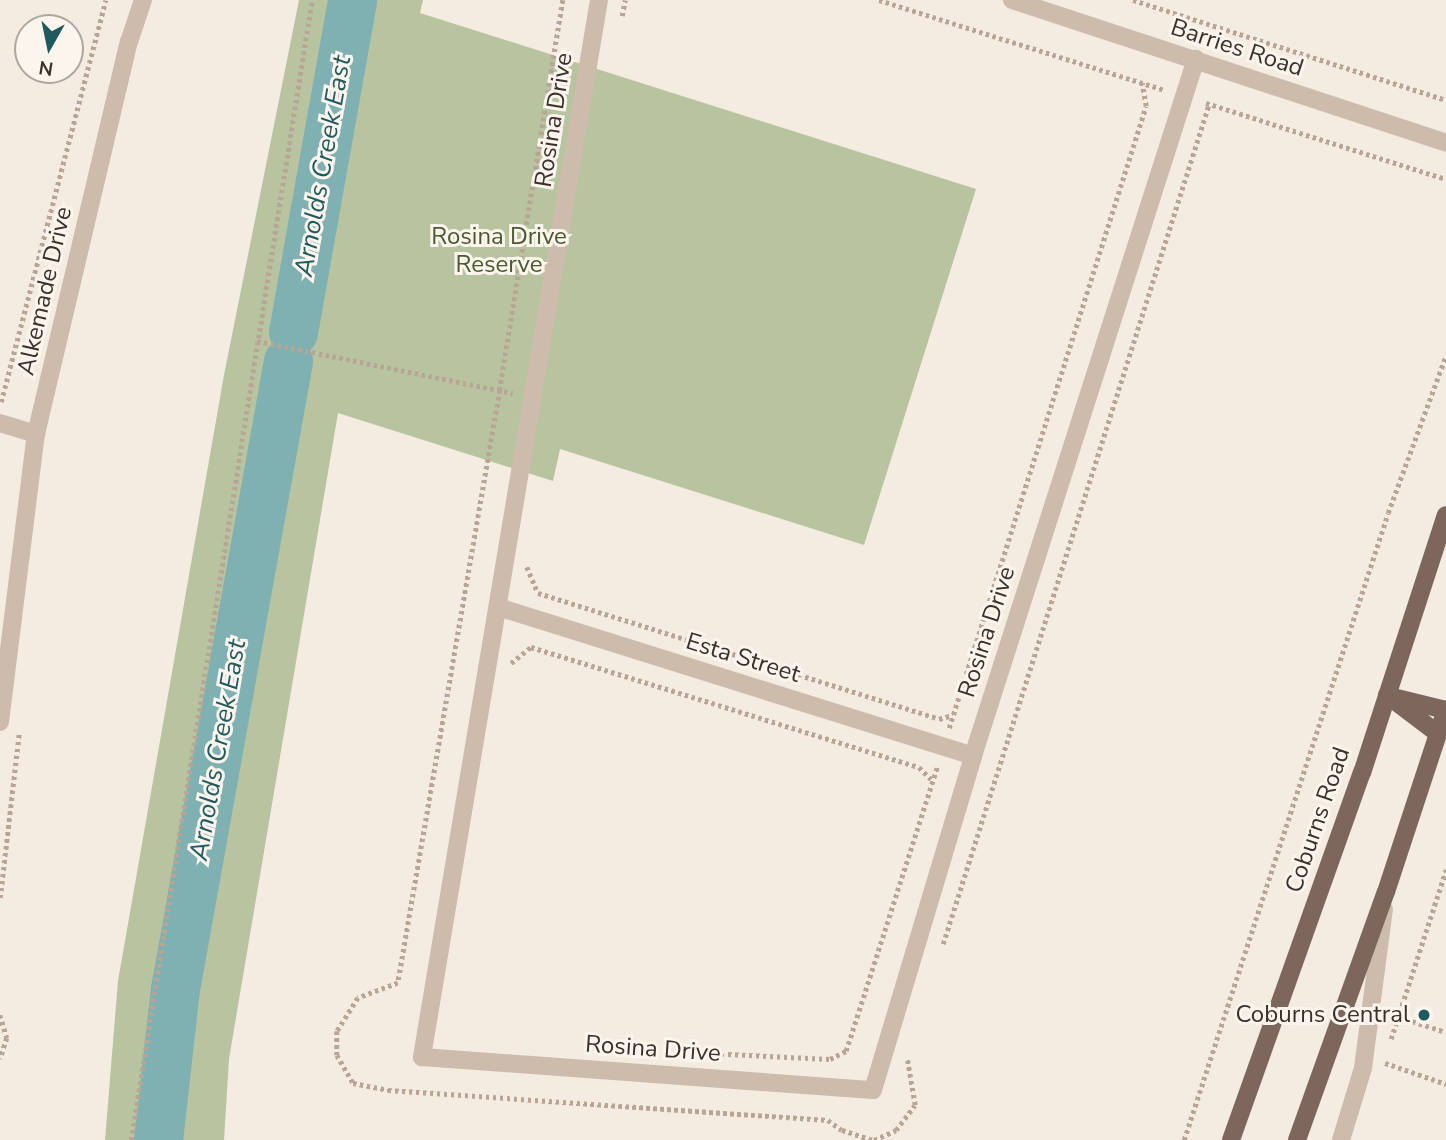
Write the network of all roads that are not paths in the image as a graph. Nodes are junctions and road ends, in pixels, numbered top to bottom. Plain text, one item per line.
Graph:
1 (143, 0) edge
2 (599, 0) edge
3 (1012, 0) edge
4 (1196, 60) junction
5 (1446, 143) edge
6 (0, 423) edge
7 (36, 434) junction
8 (1446, 515) edge
9 (498, 607) junction
10 (1387, 695) junction
11 (1446, 710) edge
12 (0, 722) edge
13 (1442, 736) edge
14 (972, 756) junction
15 (1387, 892) junction
16 (1230, 1140) edge
17 (1297, 1140) edge
18 (1341, 1140) edge

1 - 7 street, Alkemade Drive
2 - 9 street, Rosina Drive
3 - 4 street, Barries Road
4 - 5 street, Barries Road
4 - 14 street, Rosina Drive
6 - 7 street
7 - 12 street, Alkemade Drive
8 - 10 main road, Coburns Road
9 - 14 street, Esta Street
9 - 14 street, Rosina Drive
10 - 11 main road
10 - 13 main road
10 - 16 main road, Coburns Road
11 - 13 main road
13 - 15 main road
15 - 17 main road
15 - 18 street

